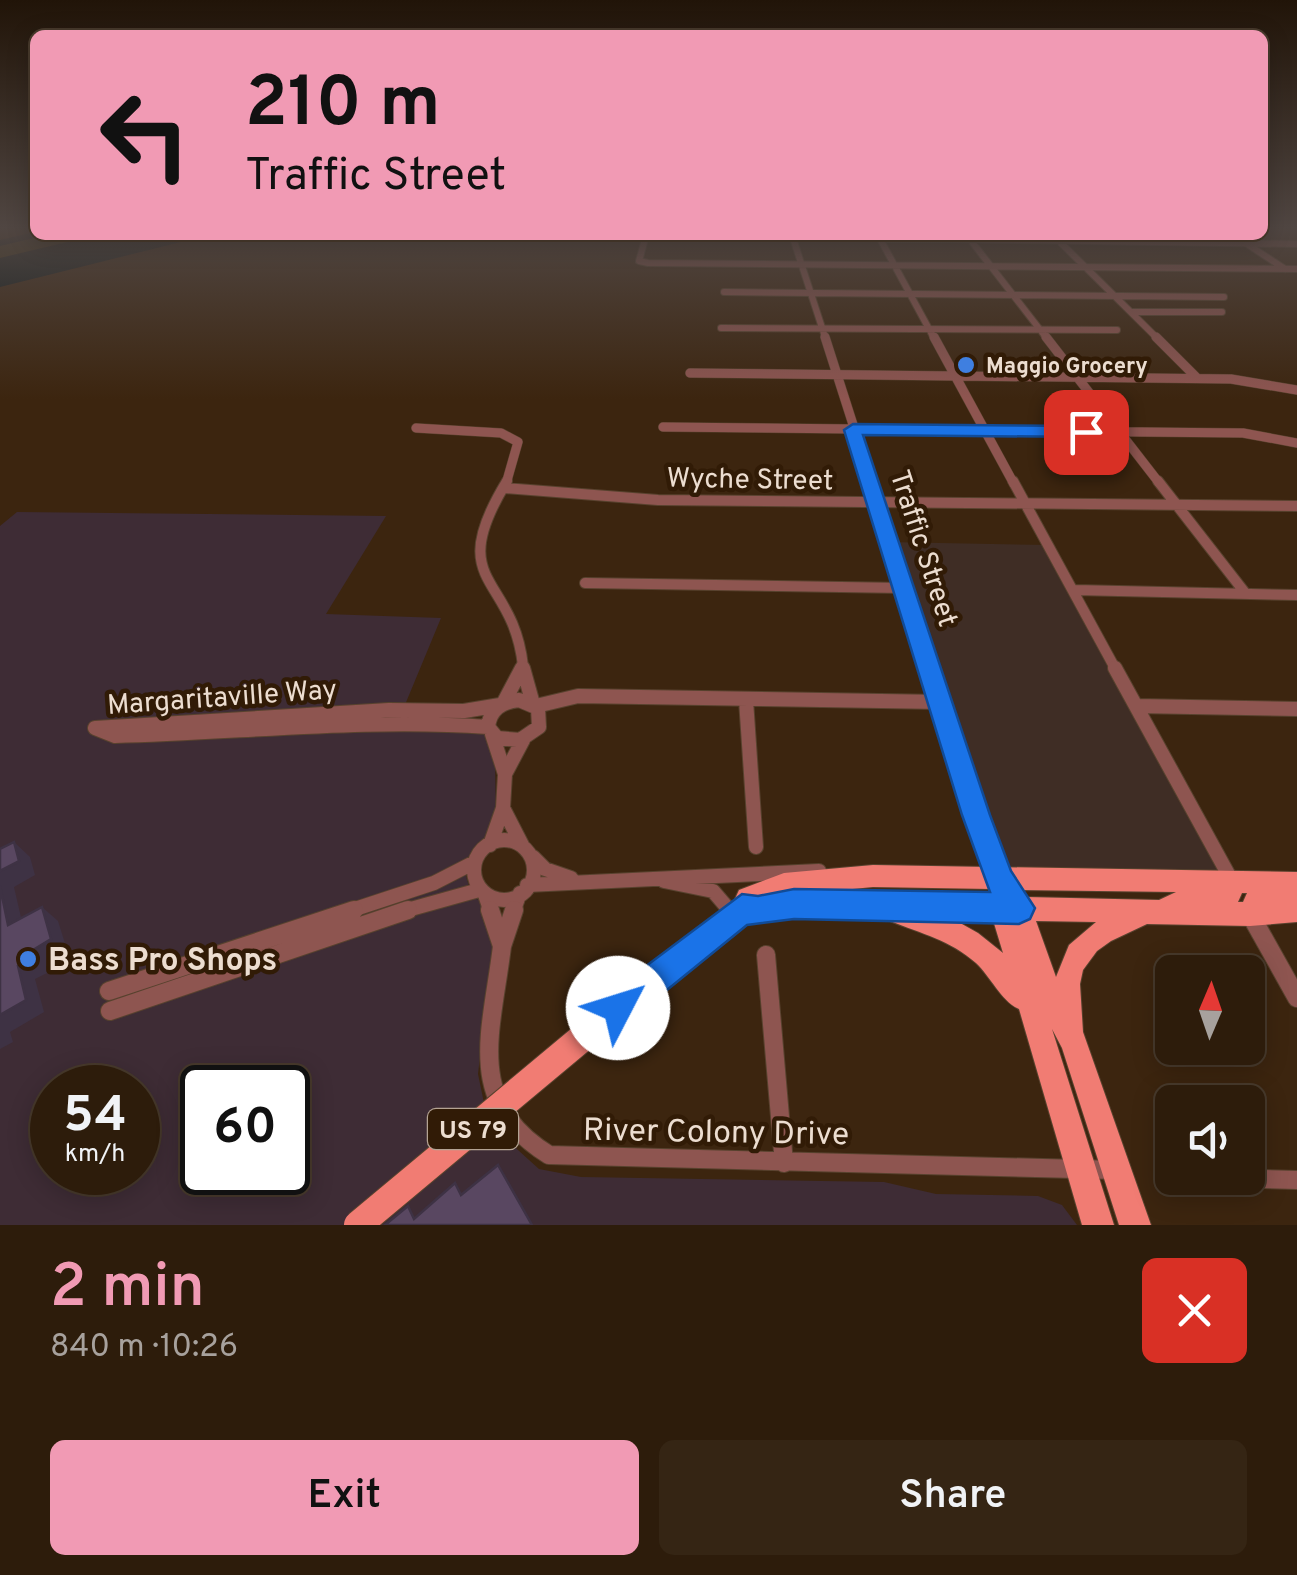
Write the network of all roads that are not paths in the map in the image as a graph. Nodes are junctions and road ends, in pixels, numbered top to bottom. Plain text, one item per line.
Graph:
1 (807, 285) edge
2 (905, 285) edge
3 (1006, 285) edge
4 (1105, 285) edge
5 (724, 292) dead end
6 (810, 293) junction
7 (910, 294) junction
8 (1013, 294) junction
9 (1115, 295) junction
10 (1224, 296) dead end
11 (1132, 312) junction
12 (1222, 312) dead end
13 (721, 328) dead end
14 (822, 330) junction
15 (1117, 330) dead end
16 (931, 331) junction
17 (1042, 332) junction
18 (690, 373) dead end
19 (836, 375) junction
20 (955, 375) junction
21 (1076, 377) junction
22 (1197, 378) junction
23 (1297, 390) edge
24 (664, 426) dead end
25 (416, 428) dead end
26 (853, 430) junction
27 (986, 431) junction
28 (1120, 432) junction
29 (1297, 443) edge
30 (504, 488) junction
31 (875, 502) junction
32 (1026, 503) junction
33 (1176, 505) junction
34 (1297, 506) edge
35 (585, 583) dead end
36 (903, 588) junction
37 (1075, 590) junction
38 (1246, 594) junction
39 (1297, 595) edge
40 (523, 666) junction
41 (599, 698) junction
42 (746, 700) junction
43 (940, 702) junction
44 (501, 704) junction
45 (534, 705) junction
46 (1136, 706) junction
47 (1297, 709) edge
48 (540, 724) junction
49 (490, 731) junction
50 (524, 739) junction
51 (504, 774) junction
52 (504, 808) junction
53 (756, 846) dead end
54 (488, 847) junction
55 (527, 851) junction
56 (475, 862) junction
57 (873, 876) junction
58 (999, 880) junction
59 (585, 881) junction
60 (664, 881) junction
61 (1233, 883) junction
62 (1297, 883) edge
63 (524, 888) junction
64 (482, 892) junction
65 (1297, 892) edge
66 (858, 905) junction
67 (1009, 908) junction
68 (1156, 910) junction
69 (1297, 910) edge
70 (738, 912) junction
71 (1250, 914) junction
72 (502, 946) junction
73 (766, 955) dead end
74 (110, 991) dead end
75 (1297, 998) edge
76 (110, 1011) dead end
77 (1032, 1015) junction
78 (1074, 1043) junction
79 (784, 1162) junction
80 (1080, 1169) junction
81 (1116, 1170) junction
82 (1265, 1179) edge
83 (1297, 1180) edge
84 (358, 1225) edge
85 (1098, 1225) edge
86 (1135, 1225) edge

1 - 6 street, Traffic Street
2 - 7 street
3 - 8 street
4 - 9 street
5 - 6 street
6 - 7 street
6 - 14 street, Traffic Street
7 - 8 street
7 - 16 street
8 - 9 street
8 - 17 street
9 - 10 street
9 - 11 street
11 - 12 street
11 - 22 street
13 - 14 street
14 - 16 street
14 - 19 street, Traffic Street
15 - 17 street
16 - 17 street
16 - 20 street
17 - 21 street
18 - 19 street
19 - 20 street
19 - 26 street, Traffic Street
20 - 21 street
20 - 27 street
21 - 22 street
21 - 28 street
22 - 23 street
24 - 26 street
25 - 30 street
26 - 27 street
26 - 31 street, Traffic Street
27 - 28 street
27 - 32 street
28 - 29 street
28 - 33 street
30 - 31 street, Wyche Street
30 - 40 street
31 - 32 street, Wyche Street
31 - 36 street, Traffic Street
32 - 33 street, Wyche Street
32 - 37 street
33 - 34 street, Wyche Street
33 - 38 street
35 - 36 street
36 - 43 street, Traffic Street
37 - 38 street
37 - 46 street
38 - 39 street
40 - 44 street
40 - 45 street
41 - 42 street
41 - 45 street
41 - 48 street
42 - 43 street
42 - 53 street
43 - 58 street, Traffic Street
44 - 45 street
44 - 49 street
44 - 49 street, Margaritaville Way
45 - 48 street
46 - 47 street
46 - 61 street
48 - 50 street
49 - 50 street
49 - 51 street
50 - 51 street
51 - 52 street
52 - 54 street
52 - 55 street
54 - 55 street
54 - 56 street
55 - 59 street
55 - 63 street
56 - 64 street
56 - 74 street
57 - 58 main road, US 79
57 - 60 street
57 - 70 main road, US 79
58 - 61 main road, US 79
58 - 67 main road, Traffic Street
59 - 60 street
59 - 63 street
60 - 70 street
61 - 62 main road, US 79
61 - 68 main road
63 - 64 street
63 - 72 street, River Colony Drive
64 - 72 street, River Colony Drive
64 - 76 street
65 - 71 main road
66 - 67 main road
66 - 70 main road
66 - 77 main road
67 - 68 main road
67 - 77 main road, Traffic Street
67 - 78 main road, Traffic Street
68 - 71 main road
68 - 78 main road
69 - 71 main road
70 - 84 main road, US 79, bridge
71 - 75 street
72 - 79 street, River Colony Drive
73 - 79 street
77 - 80 main road, Traffic Street
78 - 81 main road, Traffic Street
79 - 80 street, River Colony Drive
80 - 81 street, River Colony Drive
80 - 85 main road, Traffic Street
81 - 86 main road, Traffic Street
82 - 83 street

